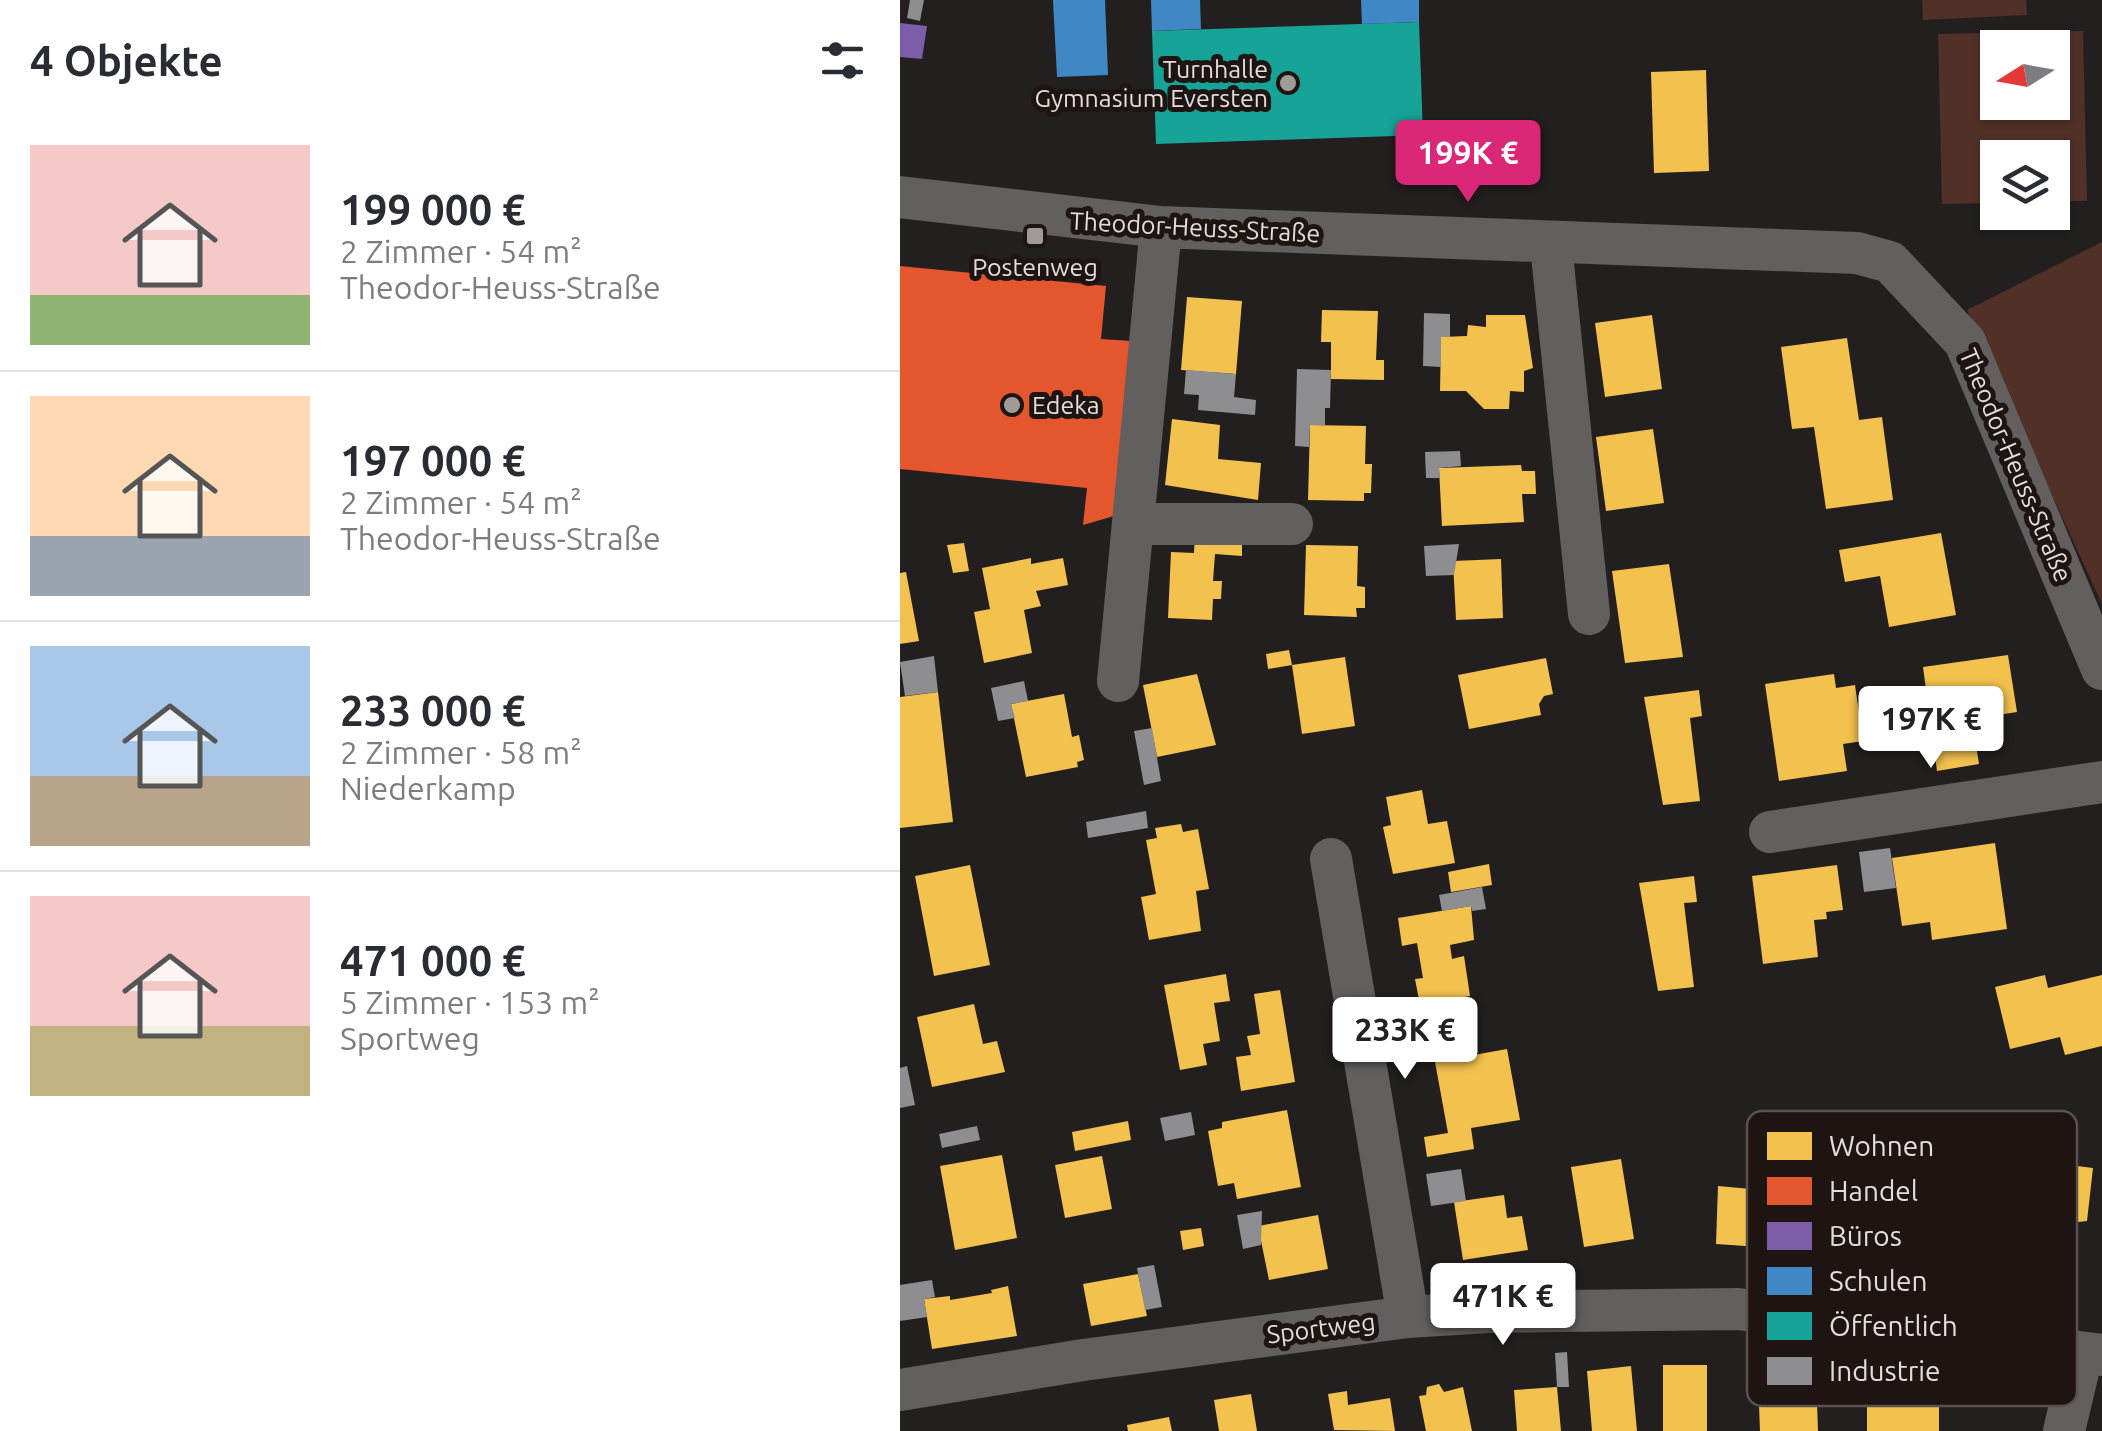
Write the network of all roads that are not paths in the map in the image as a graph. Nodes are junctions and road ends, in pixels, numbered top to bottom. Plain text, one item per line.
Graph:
1 (900, 197) edge
2 (1161, 227) junction
3 (1551, 245) junction
4 (1133, 524) junction
5 (1292, 524) dead end
6 (1589, 614) dead end
7 (2102, 669) edge
8 (1118, 681) dead end
9 (2102, 782) edge
10 (1770, 832) dead end
11 (1330, 859) dead end
12 (1747, 1309) edge
13 (1408, 1317) junction
14 (2092, 1355) edge
15 (900, 1390) edge
16 (2077, 1396) edge
17 (2073, 1406) edge
18 (2064, 1431) edge

1 - 2 street, Theodor-Heuss-Straße
2 - 3 street, Theodor-Heuss-Straße
2 - 4 street
3 - 6 street
3 - 7 street, Theodor-Heuss-Straße
4 - 5 street
4 - 8 street
9 - 10 street
11 - 13 street
12 - 13 street, Sportweg
13 - 15 street, Sportweg
14 - 16 street
17 - 18 street

